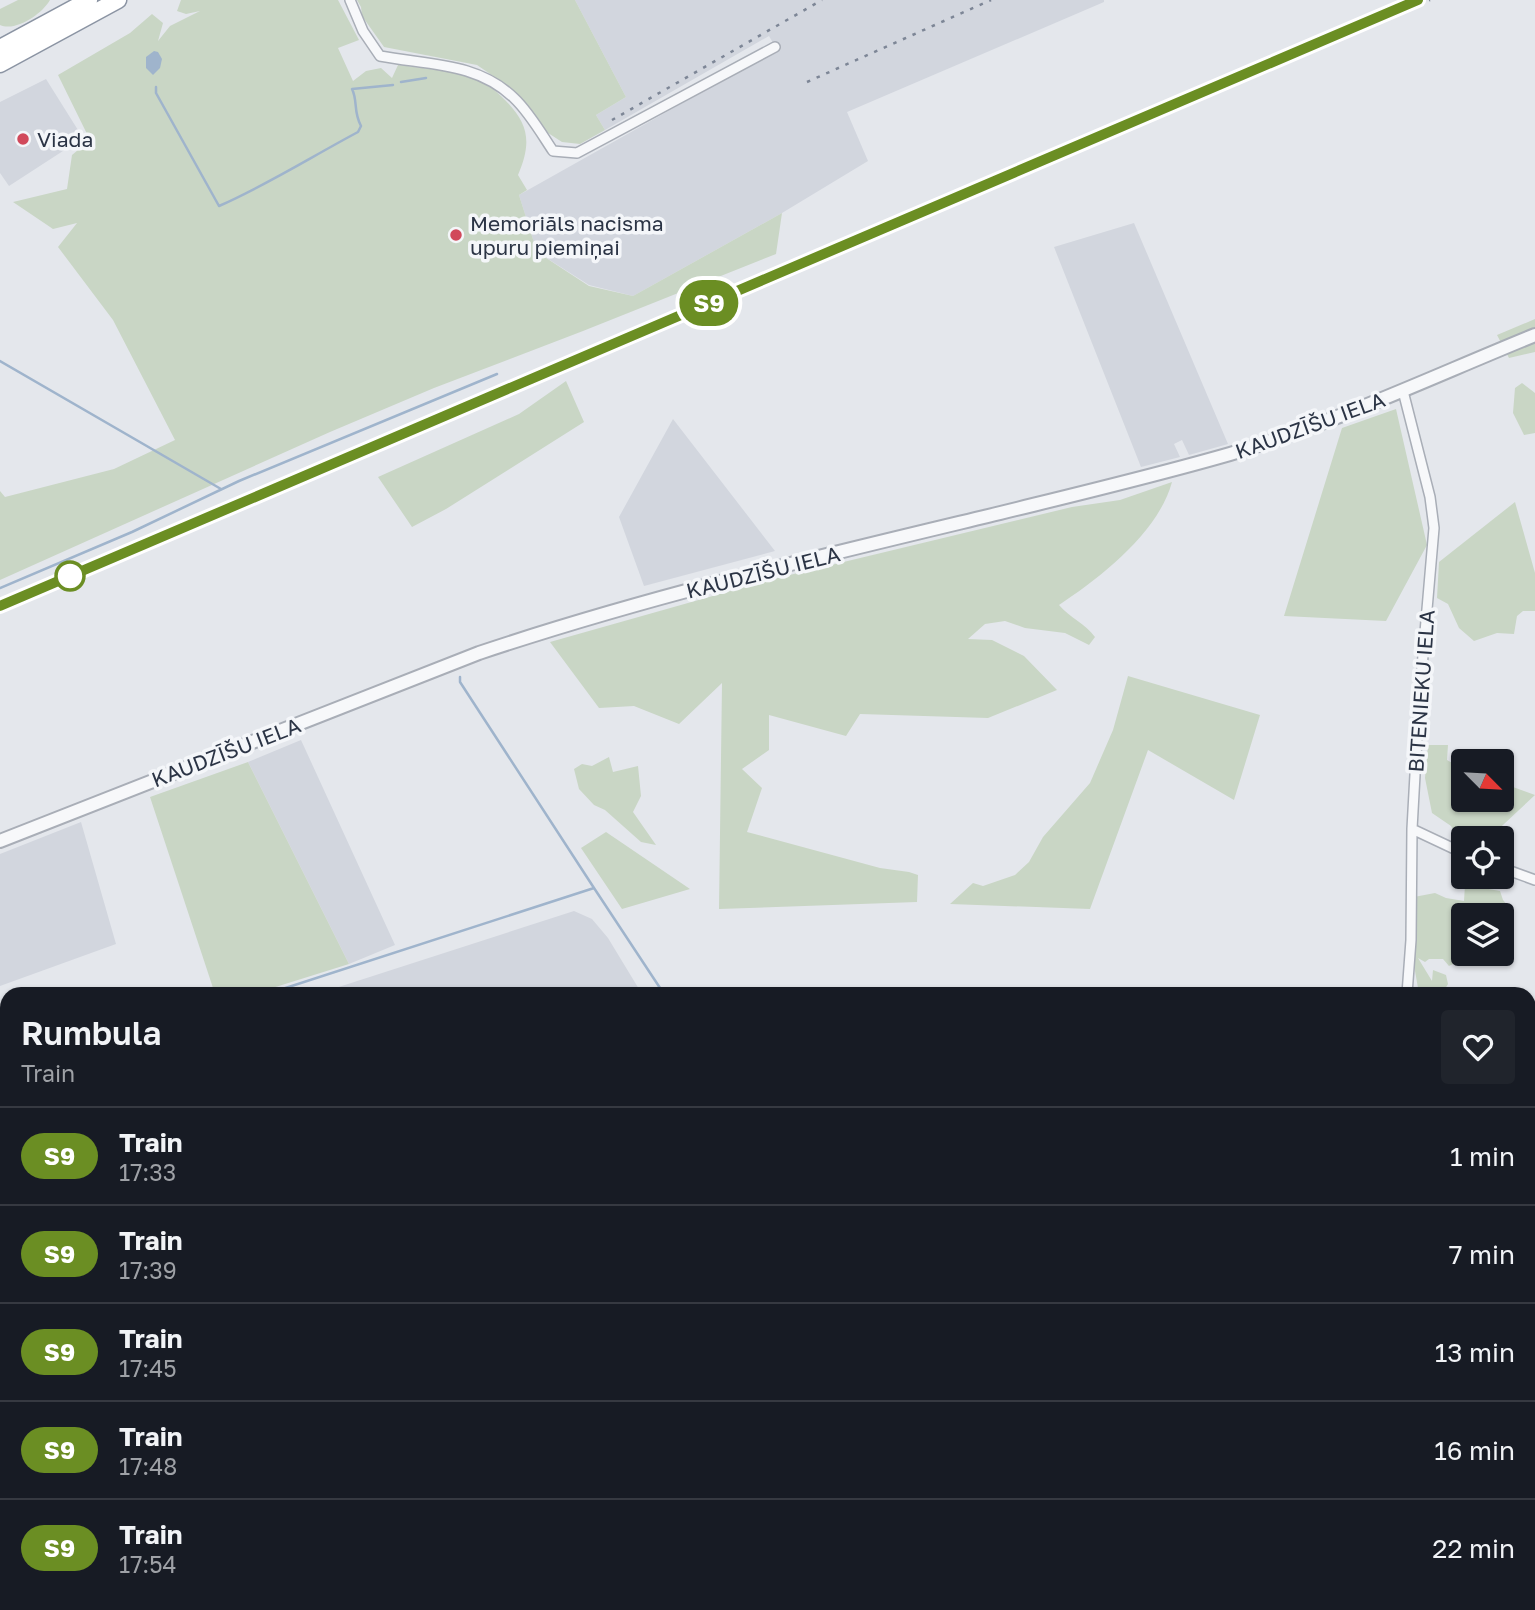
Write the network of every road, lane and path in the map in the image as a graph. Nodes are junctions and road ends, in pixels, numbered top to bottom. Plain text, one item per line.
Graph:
1 (89, 0) edge
2 (118, 0) edge
3 (350, 0) edge
4 (71, 10) edge
5 (775, 47) dead end
6 (2, 53) edge
7 (1535, 335) edge
8 (1403, 391) junction
9 (1412, 829) junction
10 (0, 841) edge
11 (1451, 847) edge
12 (1514, 872) edge
13 (1535, 880) edge
14 (1408, 987) edge

1 - 4 highway
2 - 4 highway
3 - 5 street
4 - 6 highway
7 - 8 street, KAUDZĪŠU IELA
8 - 9 street, BITENIEKU IELA
8 - 10 street, KAUDZĪŠU IELA
9 - 11 street
9 - 14 street, BITENIEKU IELA
12 - 13 street

